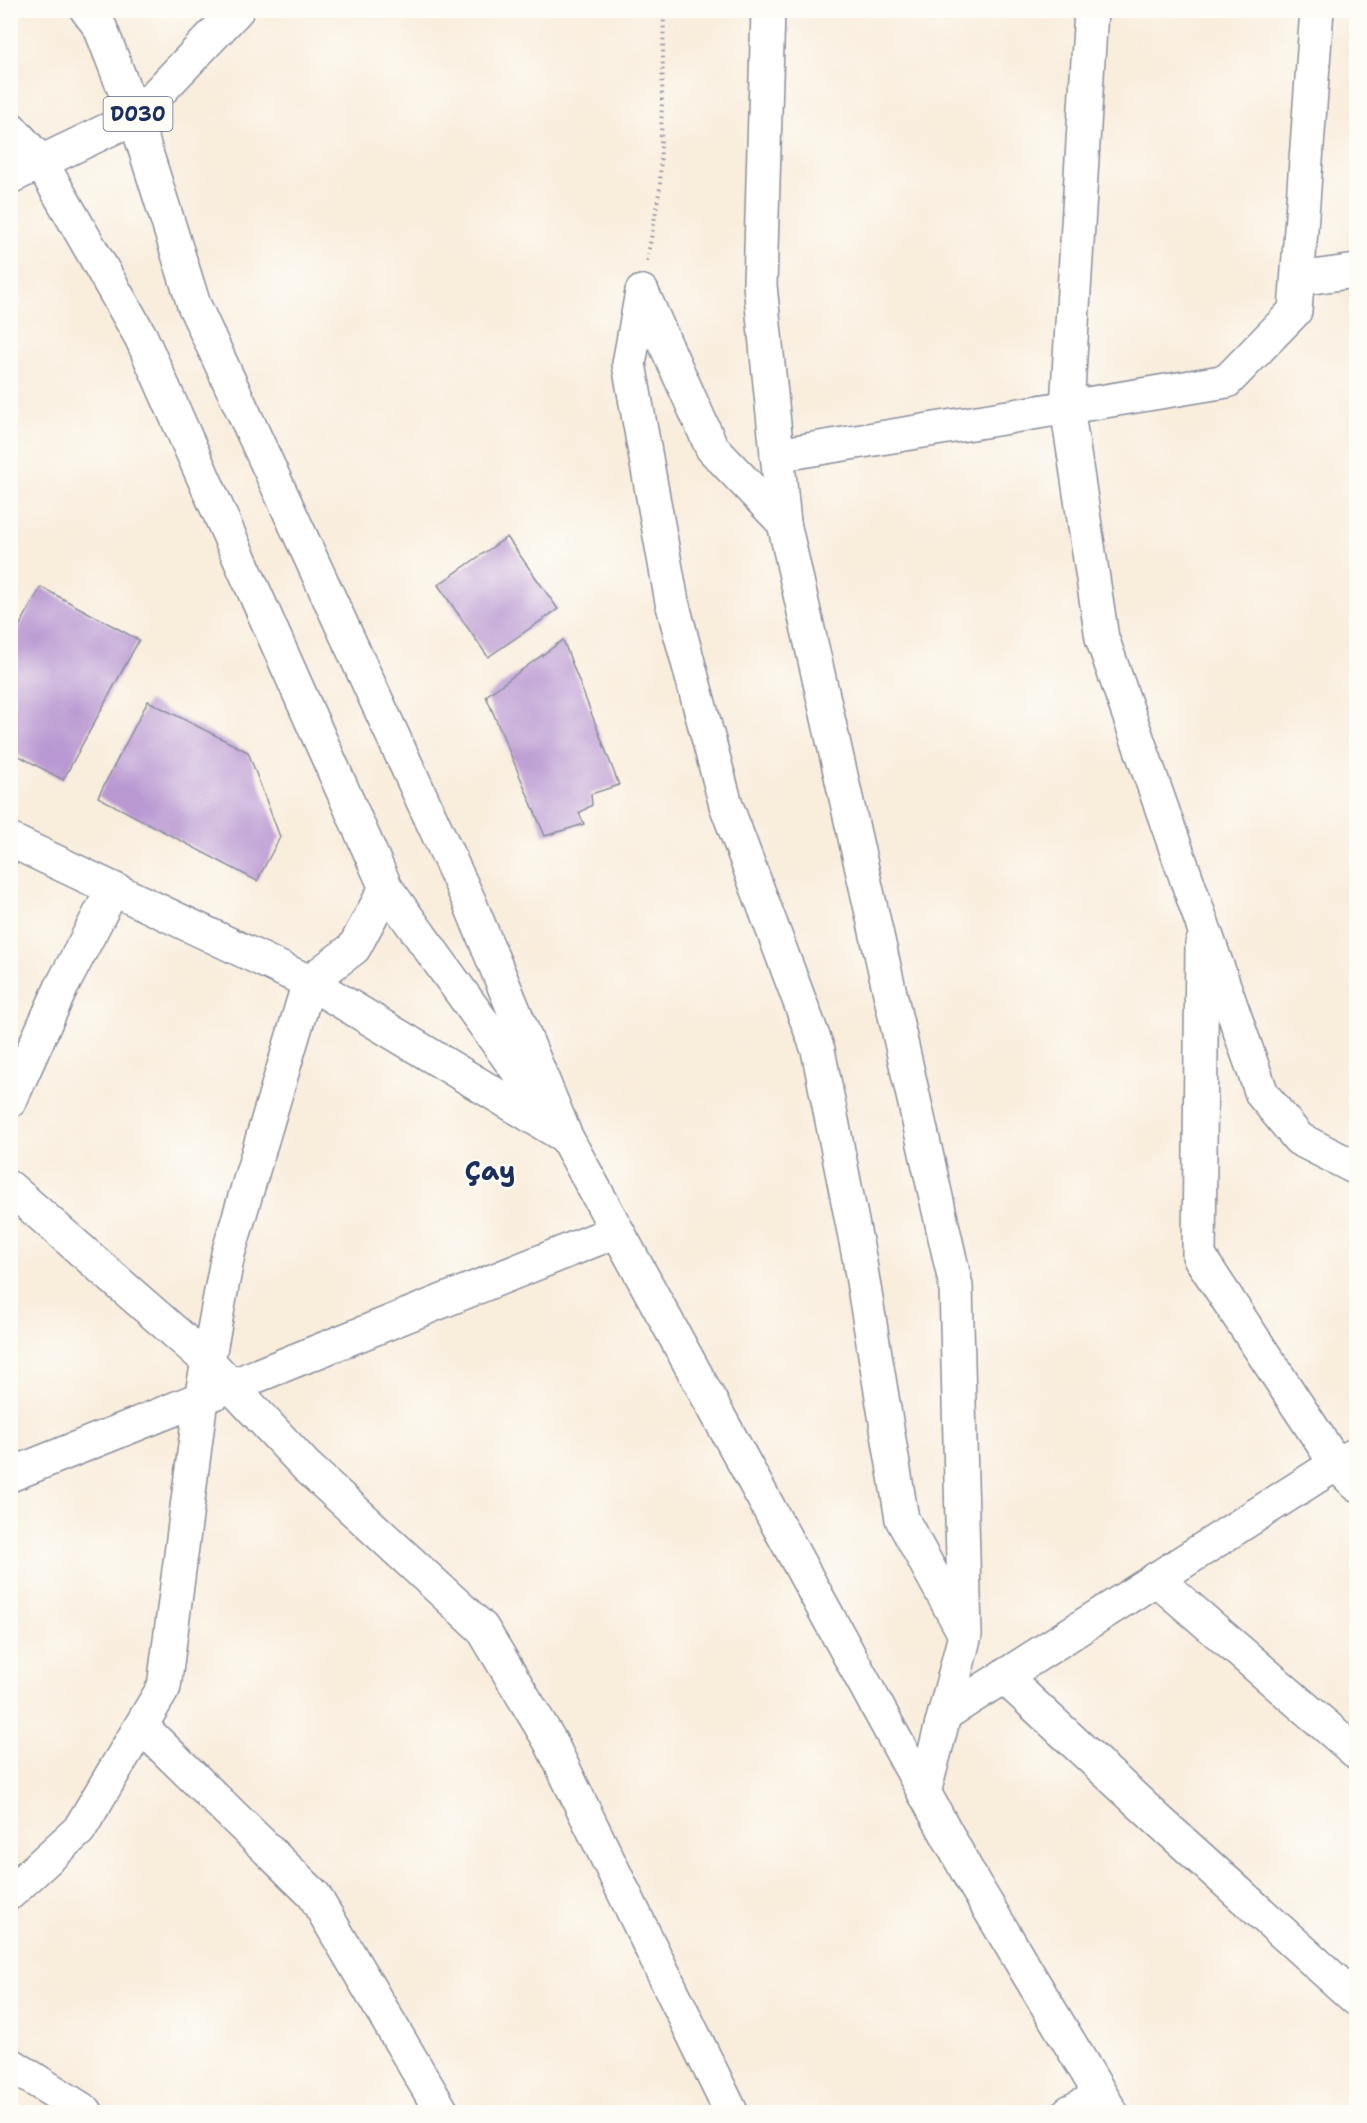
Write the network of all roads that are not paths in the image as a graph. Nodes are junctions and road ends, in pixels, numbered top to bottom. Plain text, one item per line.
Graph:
1 (87, 10) edge
2 (237, 10) edge
3 (768, 10) edge
4 (1091, 10) edge
5 (1317, 10) edge
6 (135, 117) junction
7 (10, 128) edge
8 (41, 162) junction
9 (10, 177) edge
10 (1356, 271) edge
11 (1298, 279) junction
12 (1067, 407) junction
13 (777, 455) junction
14 (784, 523) junction
15 (10, 840) edge
16 (386, 888) junction
17 (113, 889) junction
18 (1202, 922) junction
19 (309, 982) junction
20 (10, 1101) edge
21 (566, 1137) junction
22 (1356, 1168) edge
23 (13, 1192) edge
24 (617, 1231) junction
25 (208, 1361) junction
26 (231, 1386) junction
27 (201, 1399) junction
28 (1350, 1468) edge
29 (10, 1475) edge
30 (1156, 1579) junction
31 (965, 1635) junction
32 (1003, 1676) junction
33 (945, 1714) junction
34 (141, 1726) junction
35 (1356, 1752) edge
36 (924, 1793) junction
37 (10, 1893) edge
38 (1356, 1999) edge
39 (10, 2064) edge
40 (1106, 2104) edge
41 (86, 2112) edge
42 (442, 2112) edge
43 (731, 2112) edge
44 (1069, 2112) edge

1 - 6 main road
2 - 6 main road, D030
3 - 13 main road
4 - 12 main road
5 - 11 main road
6 - 8 main road, D030
6 - 21 main road
7 - 8 main road
8 - 9 main road, D030
8 - 16 main road
10 - 11 main road
11 - 12 main road
12 - 13 main road
12 - 18 main road
13 - 14 main road
14 - 31 main road
14 - 31 main road
15 - 17 main road
16 - 19 main road
16 - 21 main road
17 - 19 main road
17 - 20 main road
18 - 22 main road
18 - 28 main road
19 - 21 main road
19 - 25 main road
21 - 24 main road
23 - 25 main road
24 - 26 main road
24 - 36 main road
25 - 26 main road
25 - 27 main road
26 - 27 main road
26 - 43 main road
27 - 29 main road
27 - 34 main road
28 - 30 main road
30 - 32 main road
30 - 35 main road
31 - 33 main road
32 - 33 main road
32 - 38 main road
33 - 36 main road
34 - 37 main road
34 - 42 main road
36 - 40 main road
39 - 41 main road
40 - 44 main road

